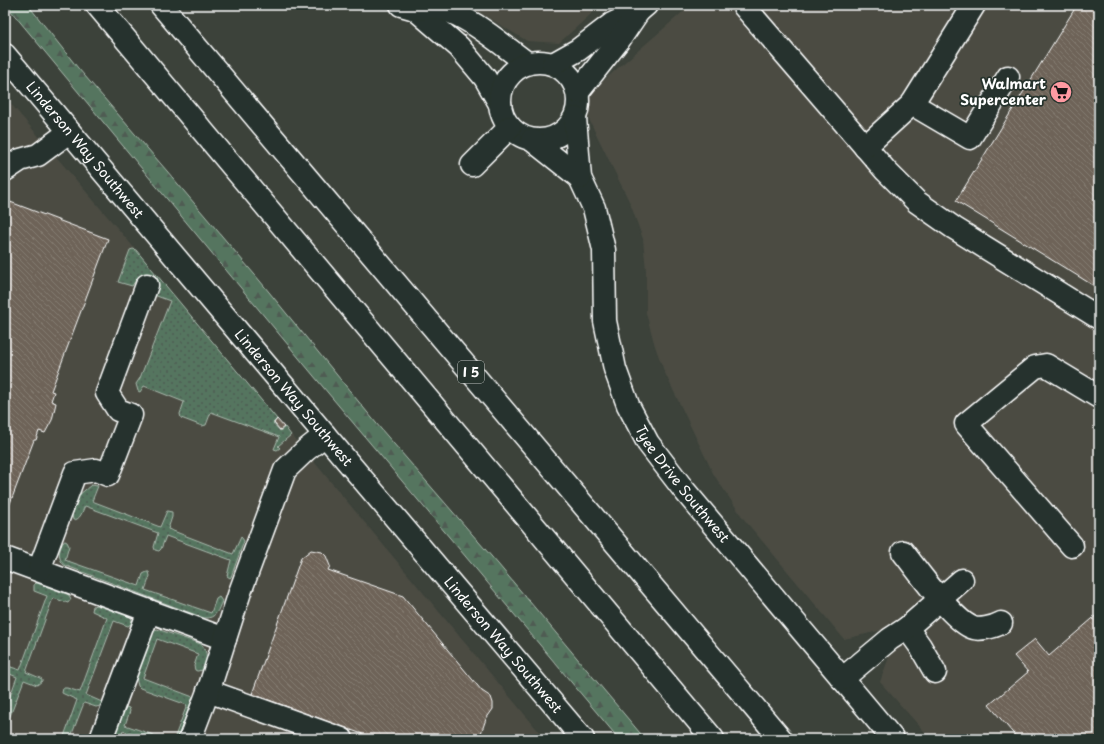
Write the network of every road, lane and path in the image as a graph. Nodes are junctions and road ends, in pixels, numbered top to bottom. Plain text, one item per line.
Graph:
1 (97, 5) edge
2 (161, 5) edge
3 (743, 5) edge
4 (974, 5) edge
5 (408, 7) edge
6 (642, 8) edge
7 (5, 55) edge
8 (527, 63) junction
9 (553, 64) junction
10 (1008, 77) dead end
11 (578, 92) junction
12 (500, 104) junction
13 (912, 104) junction
14 (575, 118) junction
15 (510, 127) junction
16 (69, 132) junction
17 (532, 140) junction
18 (865, 147) junction
19 (472, 165) dead end
20 (5, 170) edge
21 (580, 178) junction
22 (146, 285) dead end
23 (1099, 318) edge
24 (1099, 397) edge
25 (325, 435) junction
26 (1072, 546) dead end
27 (903, 552) dead end
28 (5, 558) edge
29 (39, 570) junction
30 (962, 580) dead end
31 (940, 598) junction
32 (149, 611) junction
33 (1001, 623) dead end
34 (907, 628) junction
35 (224, 638) junction
36 (935, 672) dead end
37 (842, 679) junction
38 (208, 691) junction
39 (101, 739) edge
40 (190, 739) edge
41 (342, 739) edge
42 (583, 739) edge
43 (713, 739) edge
44 (780, 739) edge
45 (893, 739) edge

1 - 43 main road
2 - 44 main road, I 5
3 - 18 main road
4 - 13 main road
5 - 8 main road, Tyee Drive Southwest
5 - 12 main road, Tyee Drive Southwest
6 - 9 main road
6 - 11 main road
7 - 16 main road, Linderson Way Southwest
8 - 9 main road
8 - 12 main road
9 - 11 main road
10 - 13 main road
11 - 14 main road, Tyee Drive Southwest
12 - 15 main road, Tyee Drive Southwest
13 - 18 main road
14 - 17 main road
14 - 21 main road, Tyee Drive Southwest
15 - 17 main road, Tyee Drive Southwest
15 - 19 main road
16 - 20 main road
16 - 25 main road, Linderson Way Southwest
17 - 21 main road, Tyee Drive Southwest
18 - 23 main road
21 - 37 main road, Tyee Drive Southwest
22 - 29 main road
24 - 26 main road
25 - 35 main road
25 - 42 main road, Linderson Way Southwest
27 - 31 main road
28 - 29 main road
29 - 32 main road
30 - 31 main road
31 - 33 main road
31 - 34 main road
32 - 35 main road
32 - 39 main road
34 - 36 main road
34 - 37 main road
35 - 38 main road
37 - 45 main road, Tyee Drive Southwest
38 - 40 main road
38 - 41 main road

